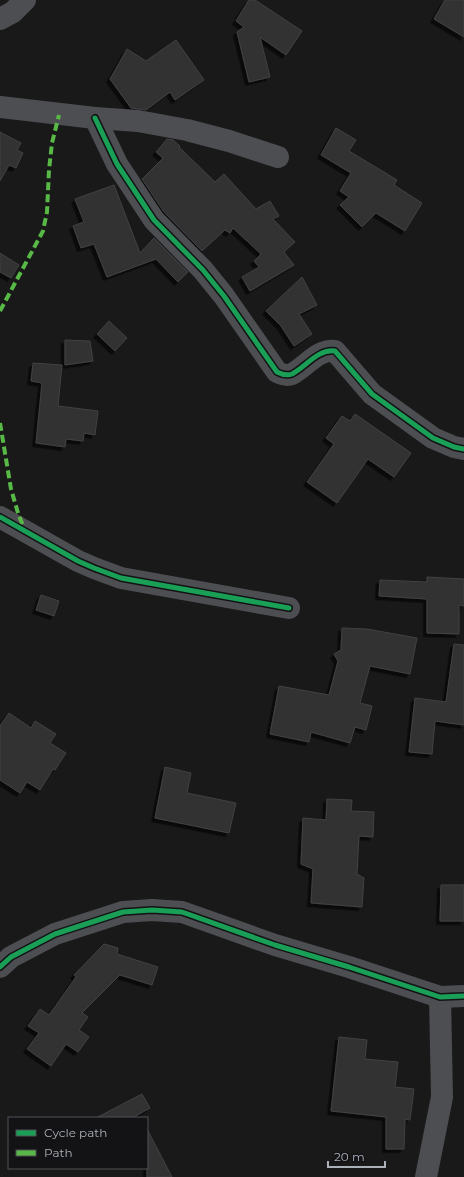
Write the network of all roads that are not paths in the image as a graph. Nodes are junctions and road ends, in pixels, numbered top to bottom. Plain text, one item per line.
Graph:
1 (25, 0) edge
2 (0, 19) edge
3 (0, 108) edge
4 (95, 118) junction
5 (278, 157) dead end
6 (464, 449) edge
7 (0, 516) edge
8 (289, 608) dead end
9 (0, 967) edge
10 (464, 996) edge
11 (440, 997) junction
12 (426, 1177) edge

1 - 2 street
3 - 4 street
4 - 5 street
4 - 6 street
7 - 8 street
9 - 11 street
10 - 11 street
11 - 12 street

